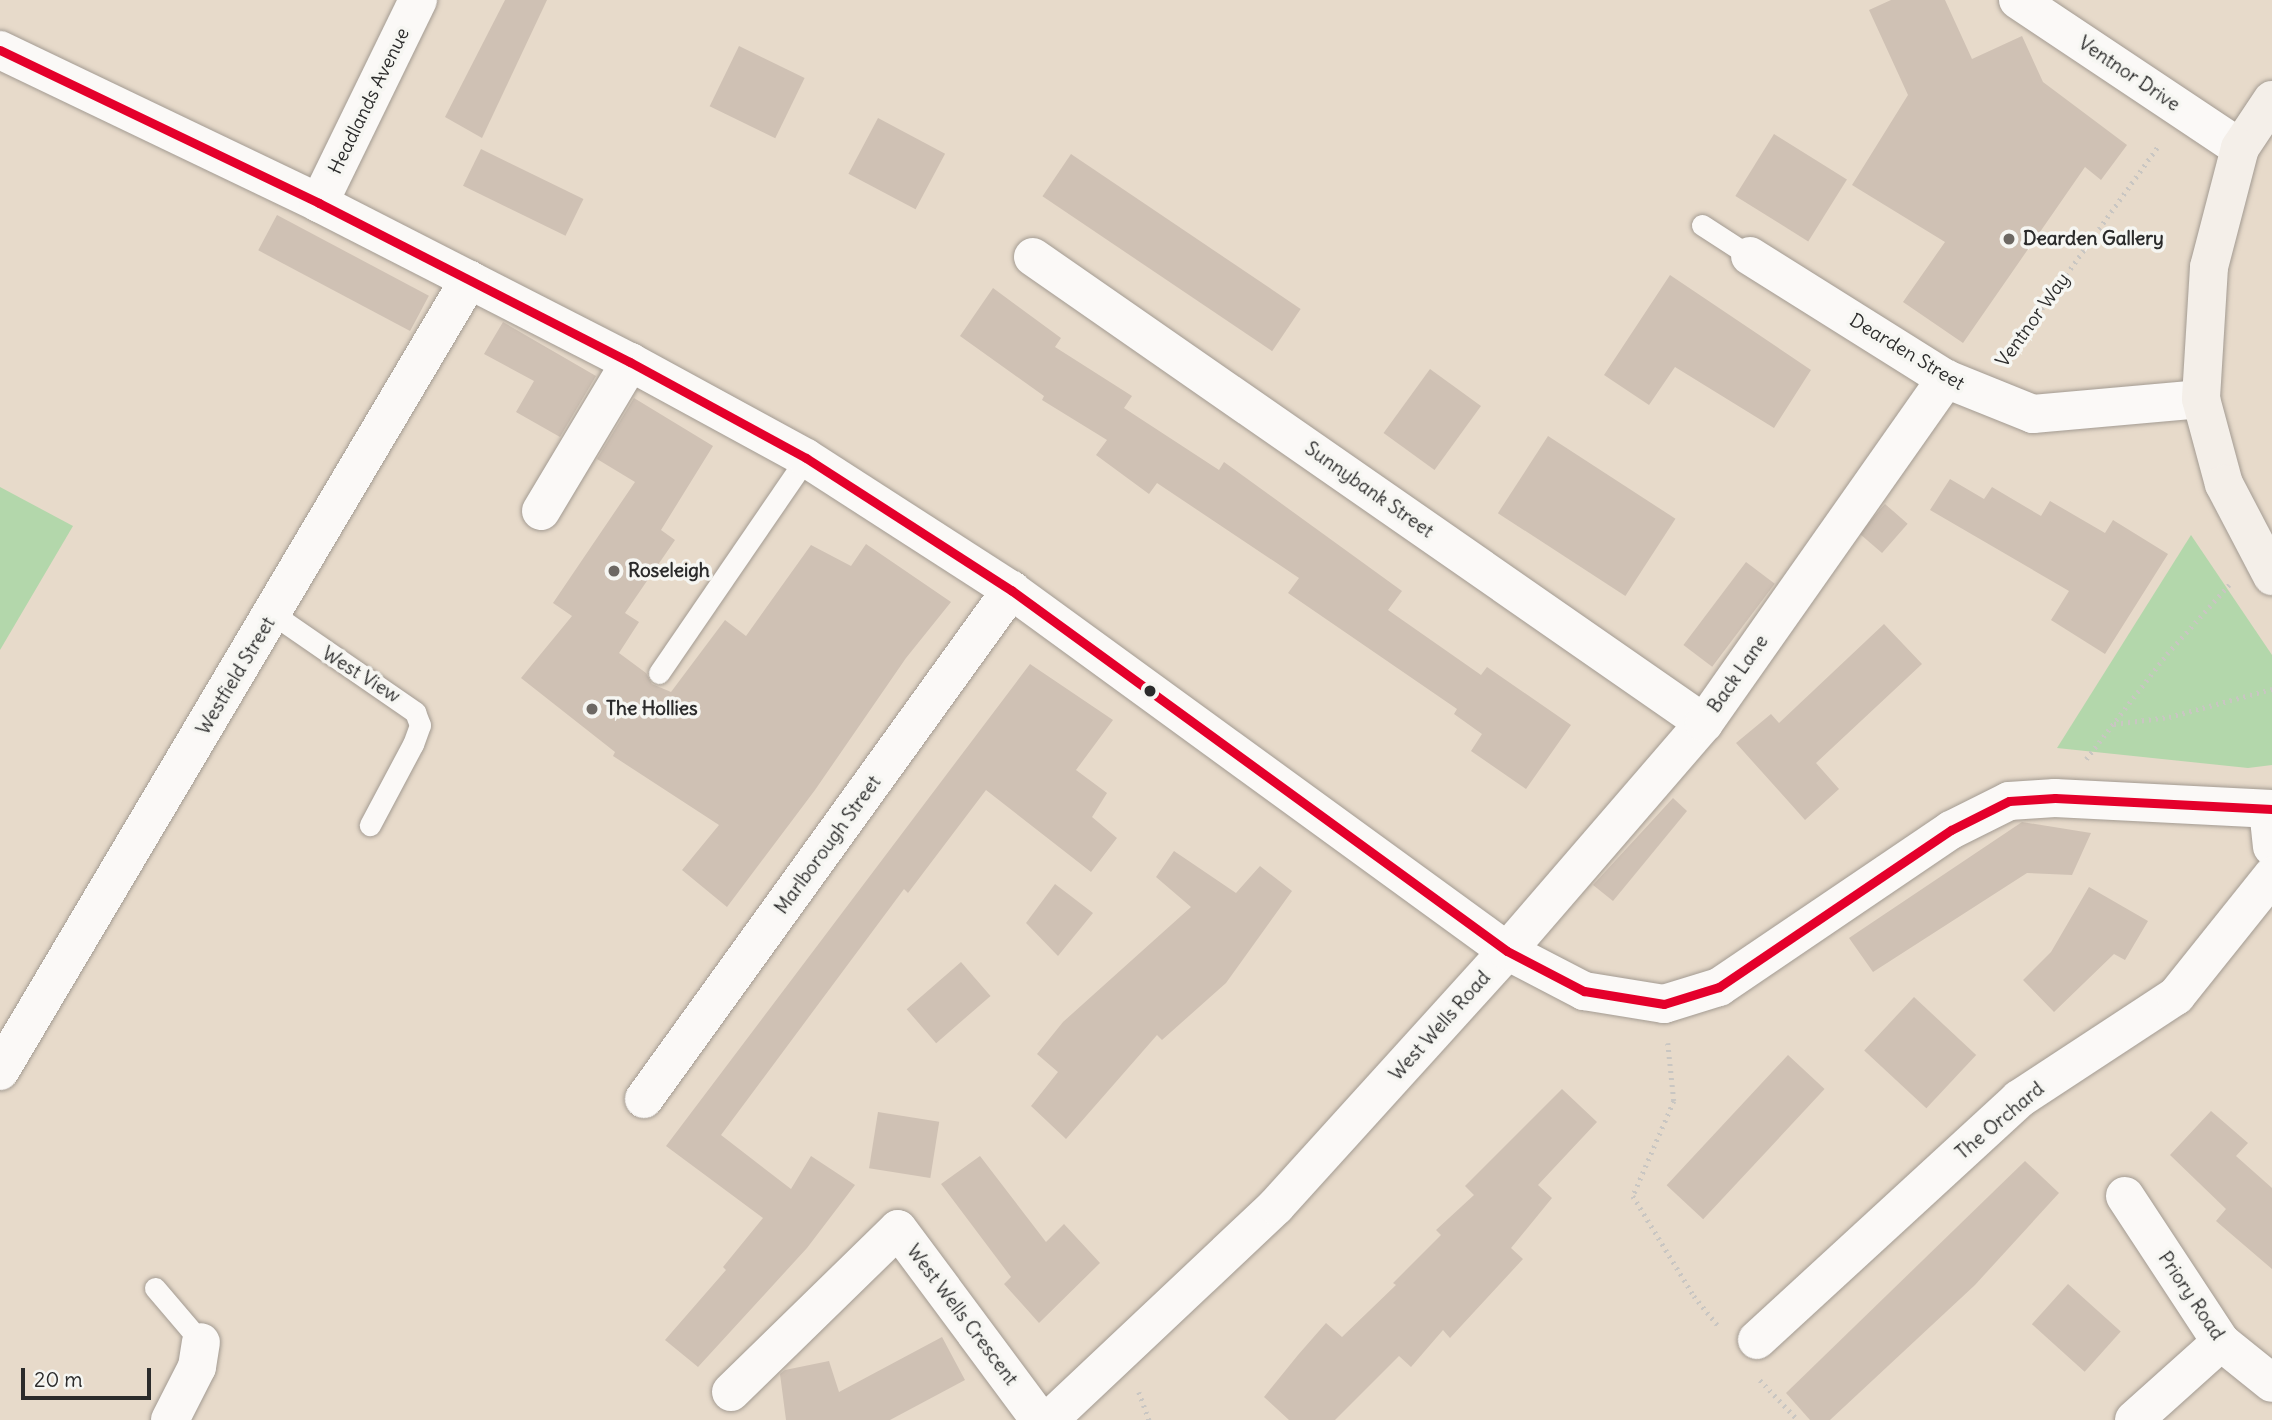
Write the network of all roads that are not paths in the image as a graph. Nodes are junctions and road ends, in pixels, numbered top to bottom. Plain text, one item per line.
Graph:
1 (418, 0) edge
2 (2018, 0) edge
3 (0, 50) edge
4 (2272, 100) edge
5 (2240, 148) junction
6 (319, 203) junction
7 (1702, 225) dead end
8 (1750, 256) joint
9 (1033, 257) dead end
10 (469, 281) junction
11 (630, 362) junction
12 (1963, 387) junction
13 (2201, 399) junction
14 (806, 458) junction
15 (541, 511) dead end
16 (2270, 573) edge
17 (1011, 590) junction
18 (273, 614) junction
19 (659, 673) dead end
20 (1704, 723) junction
21 (2270, 809) edge
22 (370, 825) dead end
23 (2272, 847) edge
24 (2272, 876) edge
25 (1507, 951) junction
26 (0, 1071) edge
27 (644, 1099) dead end
28 (2125, 1196) dead end
29 (155, 1288) dead end
30 (201, 1342) joint
31 (2221, 1342) junction
32 (1745, 1349) road end
33 (2272, 1383) edge
34 (731, 1392) dead end
35 (170, 1420) edge
36 (1040, 1420) edge
37 (1049, 1420) edge
38 (2134, 1420) edge

1 - 6 street, Headlands Avenue
2 - 5 street, Ventnor Drive
3 - 6 street
4 - 5 street
5 - 13 street
6 - 10 street
7 - 8 lane
8 - 12 street, Dearden Street
9 - 20 street, Sunnybank Street
10 - 11 street
10 - 18 street, Westfield Street
11 - 14 street
11 - 15 street
12 - 13 street, Dearden Street
12 - 20 street, Back Lane
13 - 16 street
14 - 17 street
14 - 19 lane
17 - 25 street
17 - 27 street, Marlborough Street
18 - 22 lane, West View
18 - 26 street, Westfield Street
20 - 25 street, Back Lane
21 - 23 street
21 - 25 street
24 - 32 street, The Orchard
25 - 37 street, West Wells Road
28 - 31 street, Priory Road
29 - 30 lane
30 - 35 street
31 - 33 street, Priory Road
31 - 38 street
34 - 36 street, West Wells Crescent

